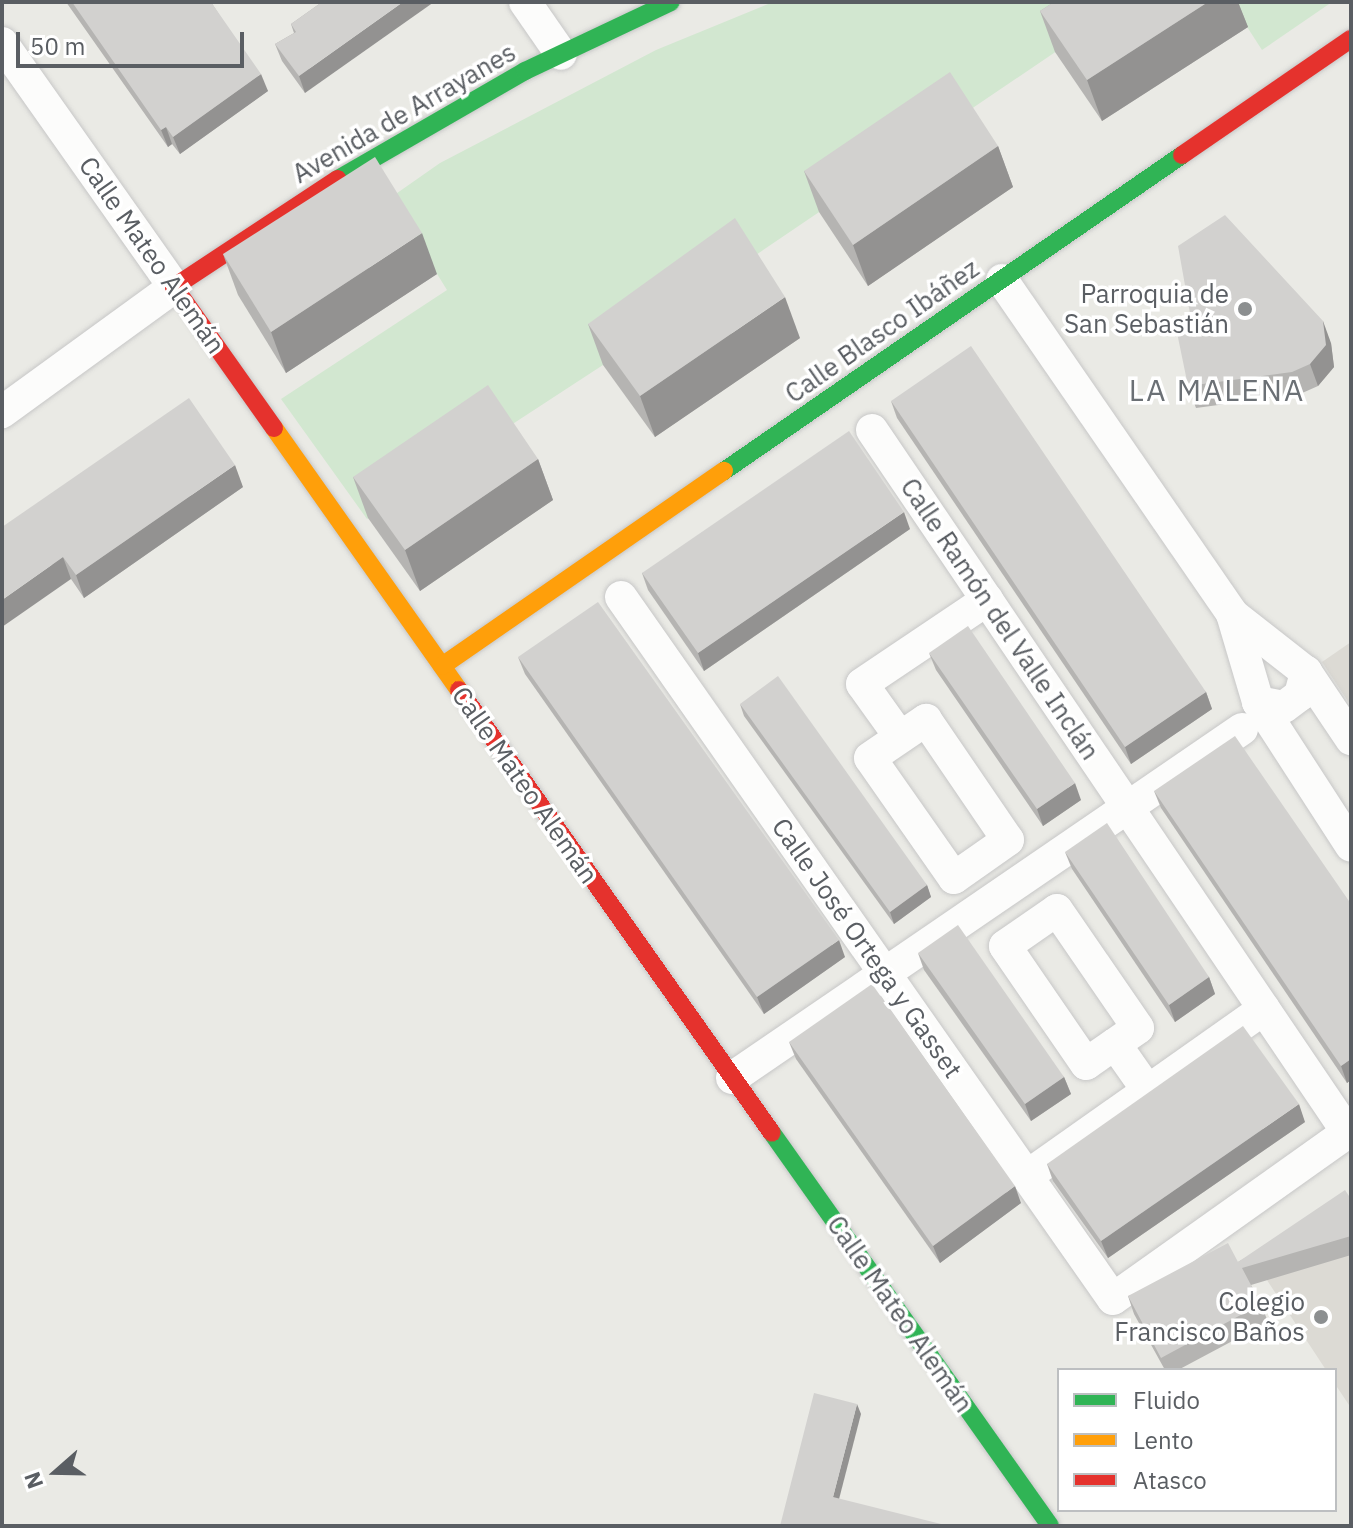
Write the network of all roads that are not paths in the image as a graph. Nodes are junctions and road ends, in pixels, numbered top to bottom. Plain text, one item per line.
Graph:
1 (525, 2) edge
2 (650, 7) edge
3 (1351, 39) edge
4 (2, 43) edge
5 (561, 54) junction
6 (1002, 280) junction
7 (174, 287) junction
8 (2, 412) edge
9 (872, 430) dead end
10 (621, 597) dead end
11 (987, 600) junction
12 (1232, 614) junction
13 (442, 666) junction
14 (1306, 672) junction
15 (1250, 715) junction
16 (900, 737) junction
17 (1351, 739) edge
18 (1127, 807) junction
19 (1351, 846) edge
20 (984, 857) junction
21 (1007, 890) junction
22 (1033, 927) junction
23 (885, 973) junction
24 (1264, 1009) junction
25 (1115, 1044) junction
26 (732, 1078) junction
27 (1148, 1091) junction
28 (1349, 1131) edge
29 (1027, 1176) junction
30 (1050, 1526) edge

1 - 5 street
2 - 5 street, Avenida de Arrayanes
3 - 6 street, Calle Blasco Ibáñez
4 - 7 street, Calle Mateo Alemán
5 - 7 street, Avenida de Arrayanes
6 - 12 street
6 - 13 street, Calle Blasco Ibáñez
7 - 8 street
7 - 13 street, Calle Mateo Alemán
9 - 11 street, Calle Ramón del Valle Inclán
10 - 23 street, Calle José Ortega y Gasset
11 - 16 street
11 - 18 street, Calle Ramón del Valle Inclán
12 - 14 street
12 - 15 street
13 - 26 street, Calle Mateo Alemán
14 - 15 street
14 - 17 street
15 - 18 street
15 - 19 street
16 - 20 street
16 - 20 street
18 - 21 street
18 - 24 street, Calle Ramón del Valle Inclán
20 - 21 street
21 - 22 street
21 - 23 street
22 - 25 street
22 - 25 street
23 - 26 street
23 - 29 street, Calle José Ortega y Gasset
24 - 27 street
24 - 28 street, Calle Ramón del Valle Inclán
25 - 27 street
26 - 30 street, Calle Mateo Alemán
27 - 29 street
28 - 29 street, Calle José Ortega y Gasset

